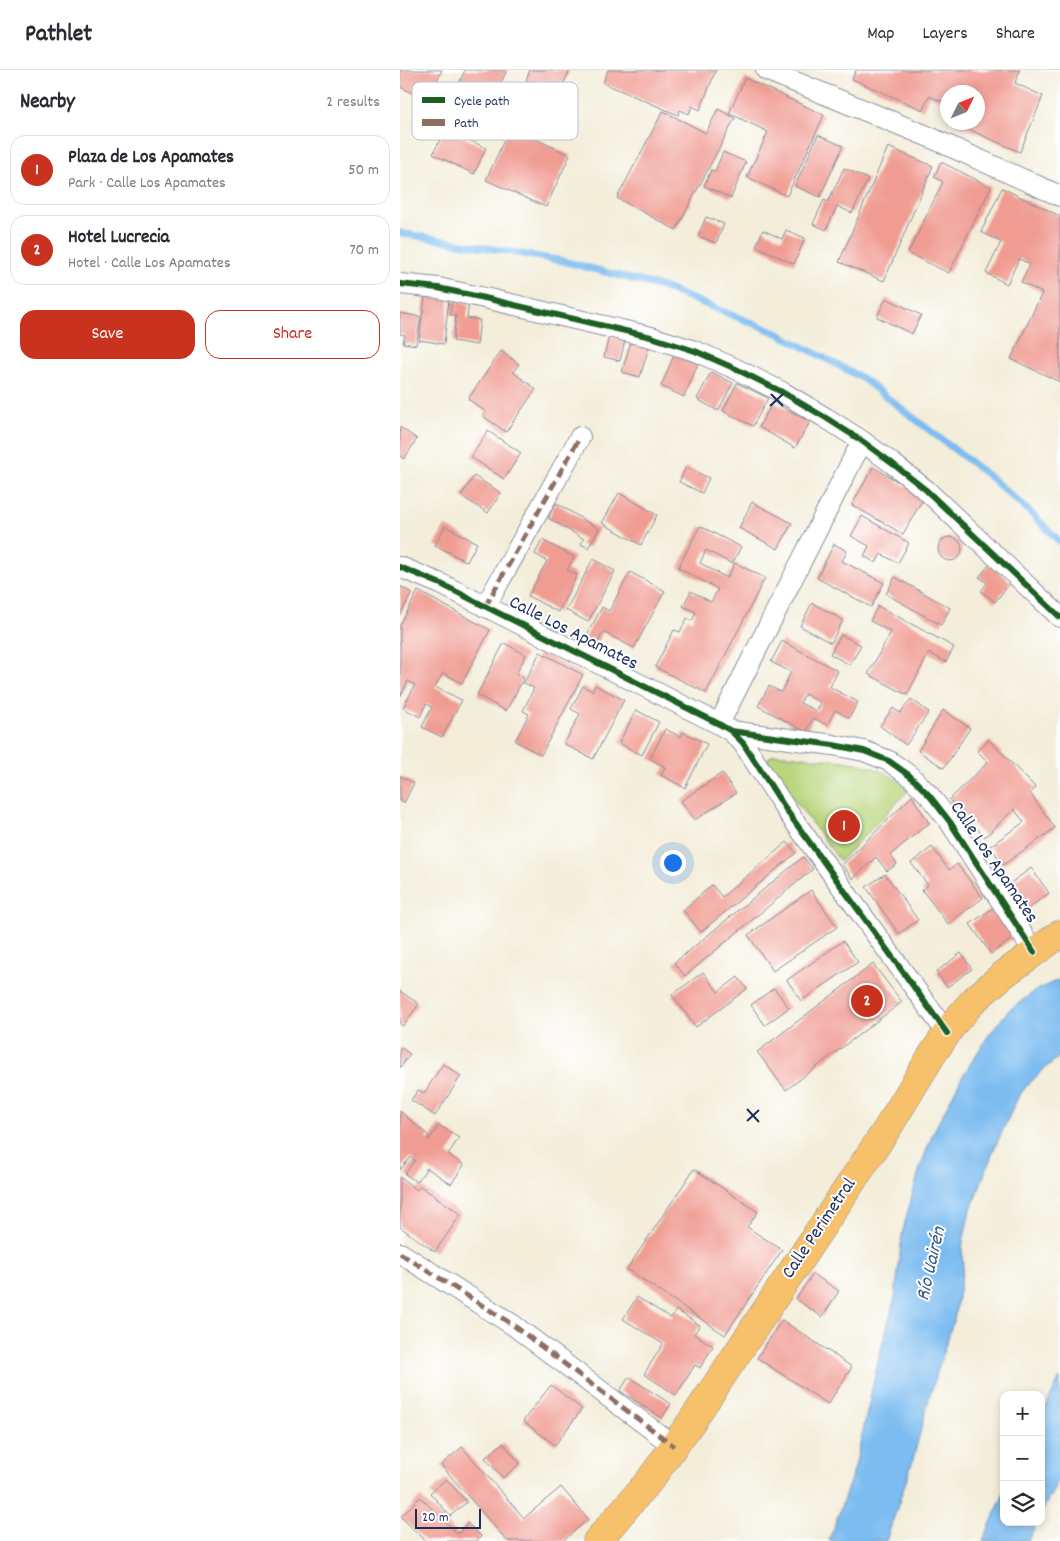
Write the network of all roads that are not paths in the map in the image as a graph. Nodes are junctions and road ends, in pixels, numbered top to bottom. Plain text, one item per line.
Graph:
1 (766, 70) edge
2 (1060, 196) edge
3 (400, 284) edge
4 (580, 437) dead end
5 (862, 442) junction
6 (400, 566) edge
7 (485, 607) junction
8 (1060, 617) edge
9 (725, 727) junction
10 (1060, 934) edge
11 (1034, 952) junction
12 (947, 1033) junction
13 (400, 1253) edge
14 (674, 1446) junction
15 (597, 1541) edge

1 - 2 street
3 - 5 street
4 - 7 street
5 - 8 street
5 - 9 street
6 - 7 street, Calle Los Apamates
7 - 9 street, Calle Los Apamates
9 - 11 street, Calle Los Apamates
9 - 12 street, Calle Los Apamates
10 - 11 highway, Calle Perimetral
11 - 12 highway, Calle Perimetral
12 - 14 highway, Calle Perimetral
13 - 14 street
14 - 15 highway, Calle Perimetral

